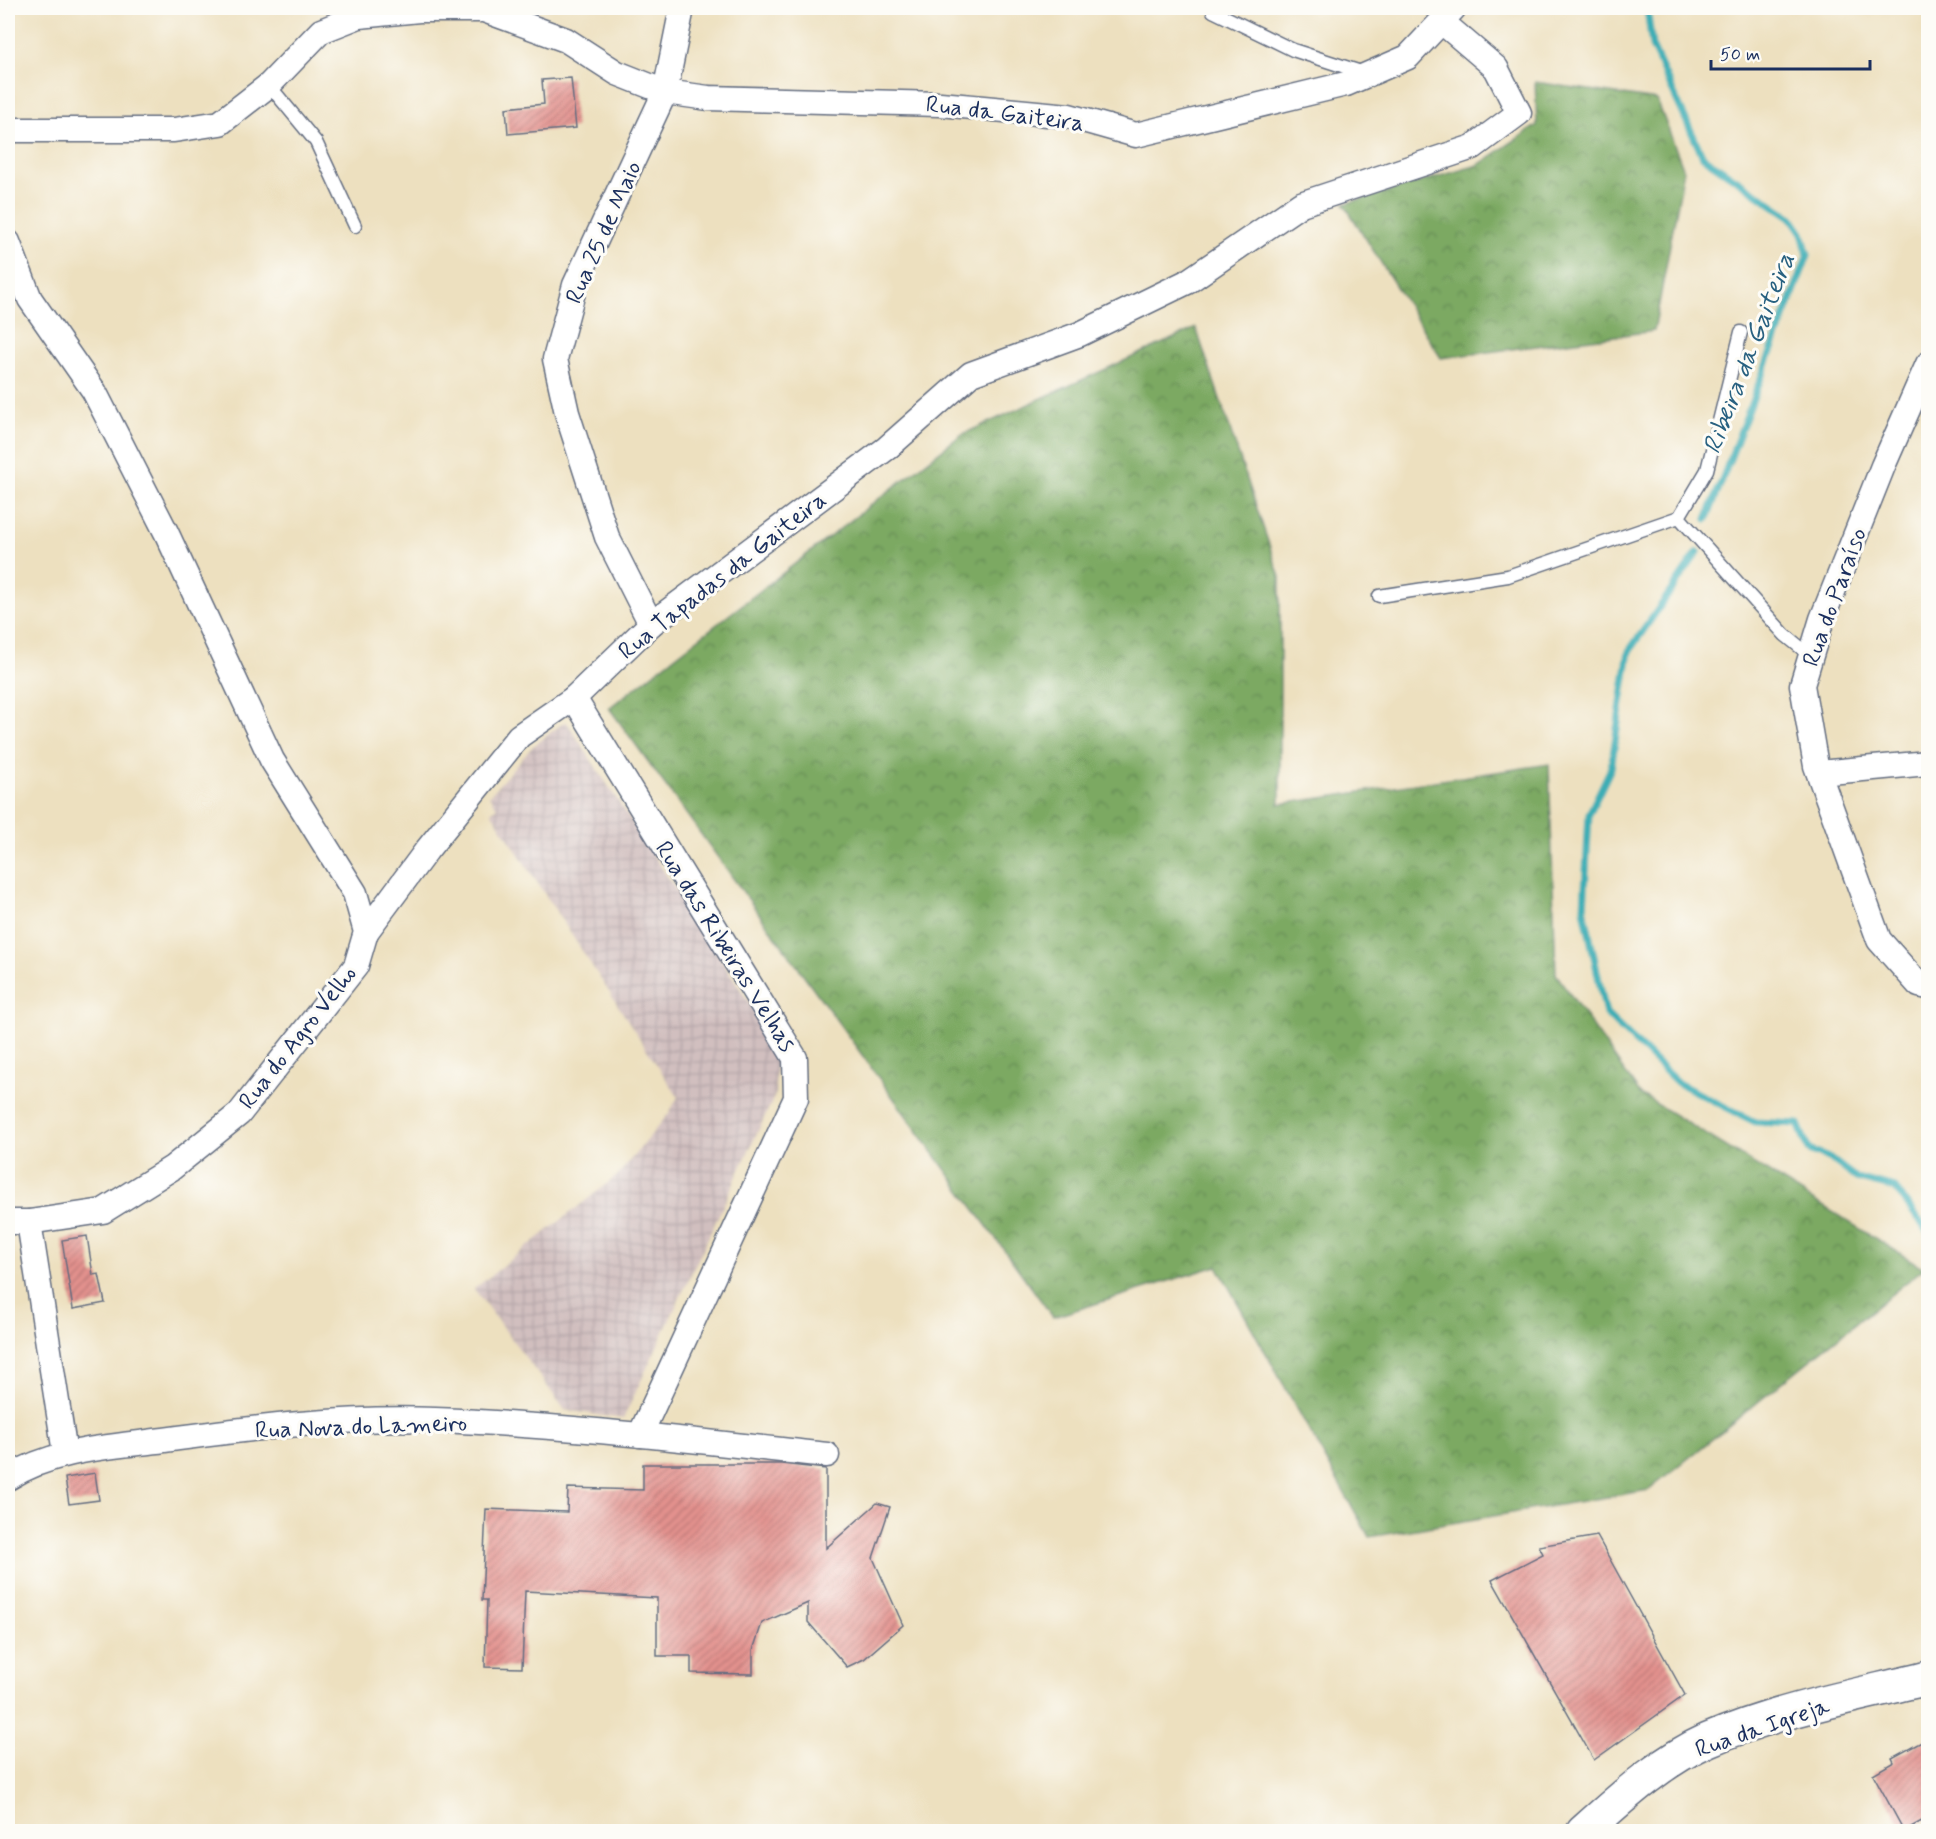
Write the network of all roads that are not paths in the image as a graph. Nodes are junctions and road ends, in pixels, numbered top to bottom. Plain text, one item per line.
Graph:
1 (682, 8) edge
2 (1213, 11) dead end
3 (1448, 15) edge
4 (1368, 74) junction
5 (269, 85) junction
6 (665, 92) junction
7 (8, 130) edge
8 (355, 226) dead end
9 (8, 242) edge
10 (1741, 332) dead end
11 (1929, 364) edge
12 (1679, 517) junction
13 (1379, 596) dead end
14 (651, 624) junction
15 (1811, 657) junction
16 (574, 699) junction
17 (1929, 763) edge
18 (1819, 773) junction
19 (366, 932) junction
20 (1929, 987) edge
21 (18, 1222) edge
22 (640, 1435) junction
23 (65, 1453) junction
24 (827, 1455) dead end
25 (8, 1478) edge
26 (1929, 1678) edge
27 (1583, 1832) edge

1 - 6 street, Rua 25 de Maio
2 - 4 lane
3 - 4 street, Rua da Gaiteira
3 - 14 street, Rua Tapadas da Gaiteira
4 - 6 street, Rua da Gaiteira
5 - 6 street
5 - 7 street
5 - 8 lane
6 - 14 street, Rua 25 de Maio
9 - 19 street
10 - 12 lane
11 - 15 street, Rua do Paraíso
12 - 13 lane
12 - 15 lane
14 - 16 street, Rua Tapadas da Gaiteira
15 - 18 street, Rua do Paraíso
16 - 19 street, Rua Tapadas da Gaiteira
16 - 22 street, Rua das Ribeiras Velhas
17 - 18 street
18 - 20 street, Rua do Paraíso
19 - 21 street, Rua do Agro Velho
21 - 23 street
22 - 23 street, Rua Nova do Lameiro
22 - 24 street, Rua Nova do Lameiro
23 - 25 street, Rua Nova do Lameiro
26 - 27 main road, Rua da Igreja

